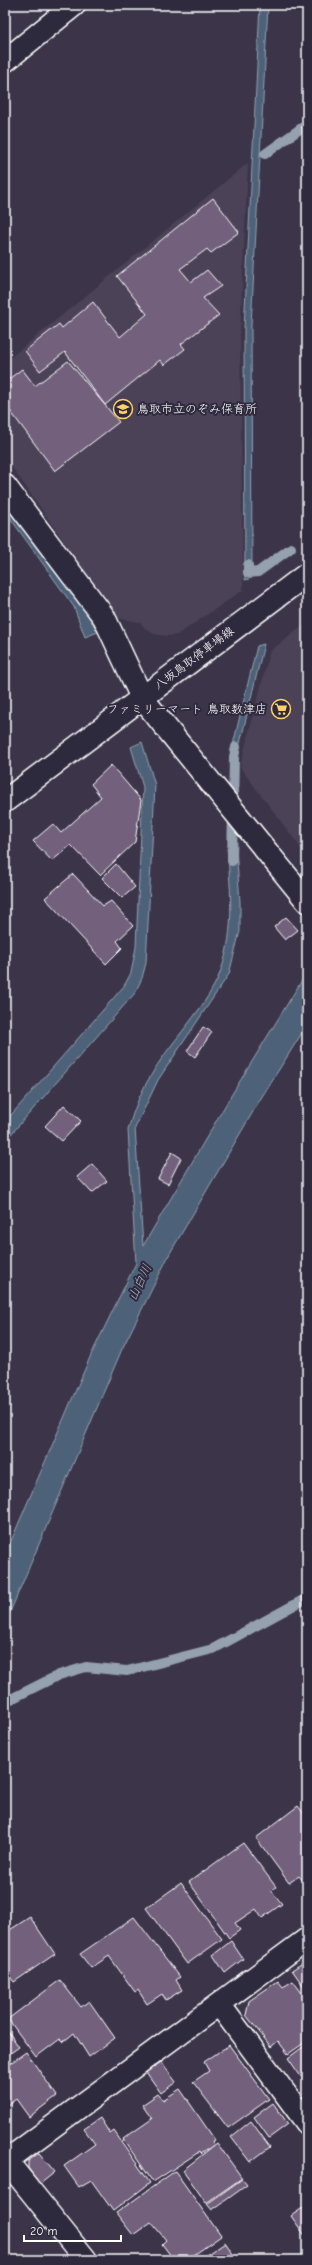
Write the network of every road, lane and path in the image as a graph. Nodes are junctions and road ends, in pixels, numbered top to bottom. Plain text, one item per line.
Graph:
1 (74, 5) edge
2 (5, 61) edge
3 (5, 486) edge
4 (307, 574) edge
5 (142, 698) junction
6 (5, 801) edge
7 (307, 901) edge
8 (307, 1939) edge
9 (220, 2004) junction
10 (307, 2122) edge
11 (6, 2160) edge
12 (86, 2260) edge

1 - 2 street
3 - 5 street
4 - 5 street, 八坂鳥取停車場線
5 - 6 street, 八坂鳥取停車場線
5 - 7 street
8 - 9 street
9 - 10 street
9 - 11 street
11 - 12 street

